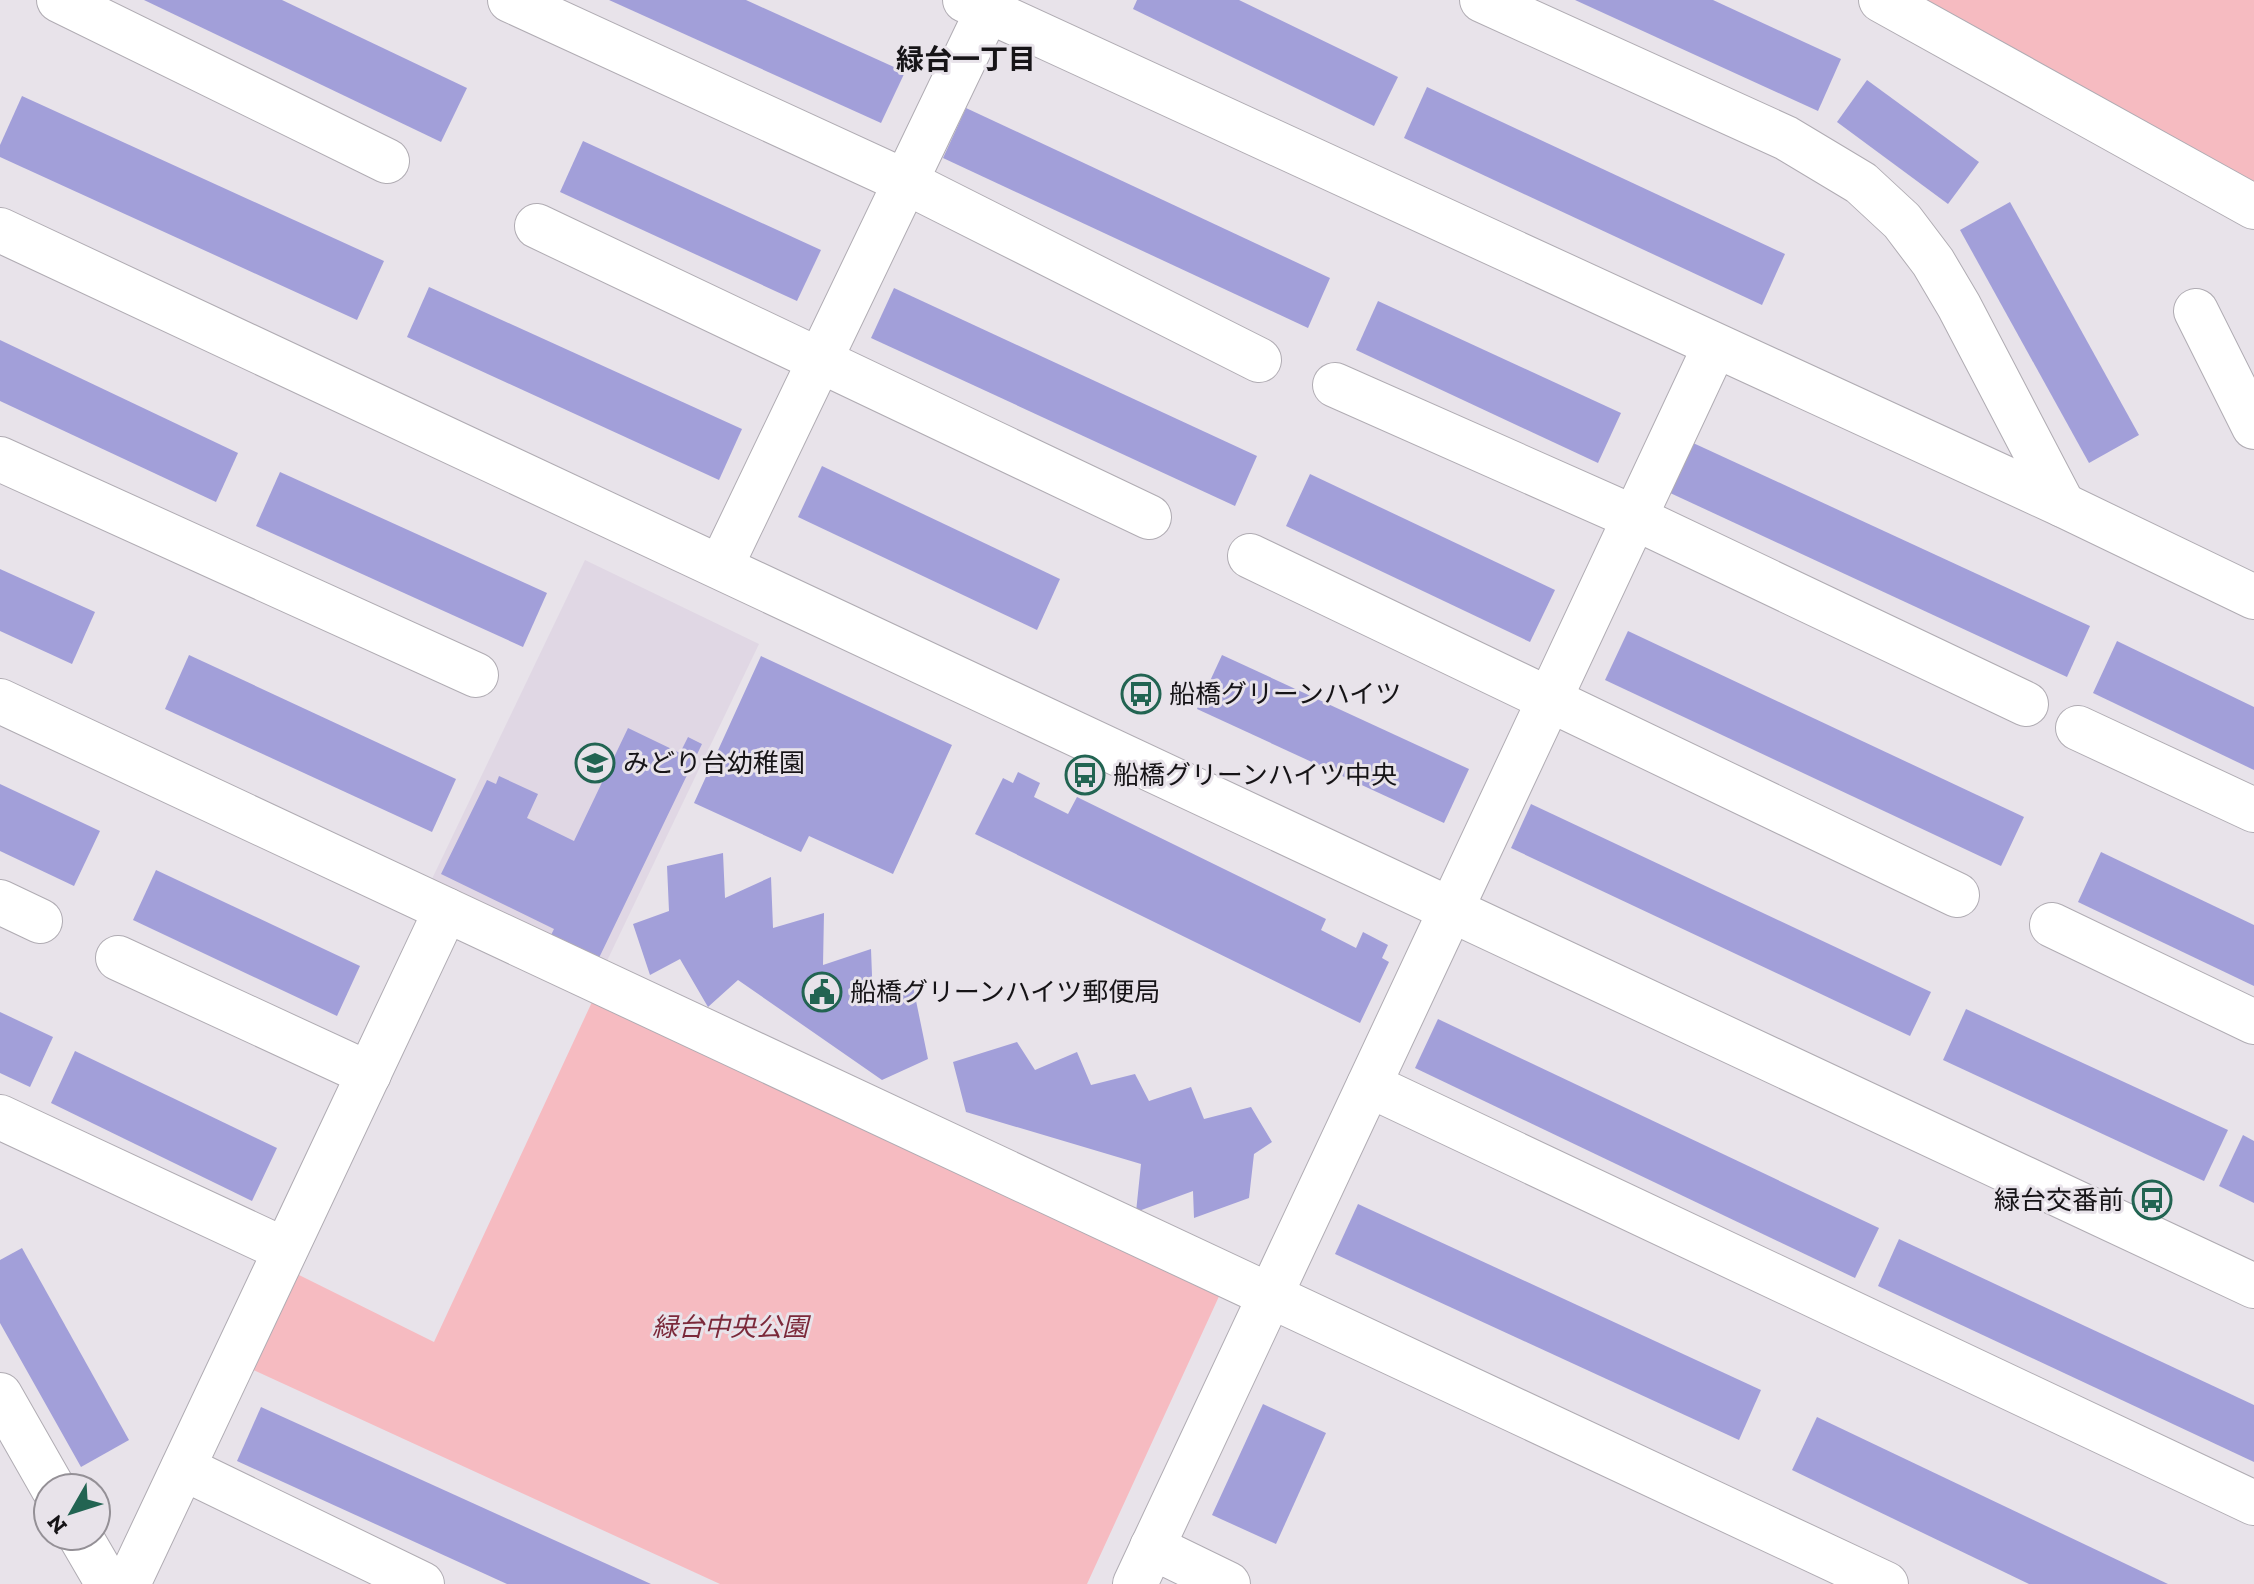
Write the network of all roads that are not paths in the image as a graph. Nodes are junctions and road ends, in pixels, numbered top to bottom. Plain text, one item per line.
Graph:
1 (59, 0) edge
2 (510, 0) edge
3 (1482, 0) edge
4 (1881, 0) edge
5 (976, 6) edge
6 (387, 161) dead end
7 (906, 182) junction
8 (2254, 207) edge
9 (537, 226) dead end
10 (0, 230) edge
11 (2196, 311) dead end
12 (1715, 346) junction
13 (820, 359) junction
14 (1259, 360) dead end
15 (1335, 385) dead end
16 (2254, 427) edge
17 (0, 459) edge
18 (2063, 505) junction
19 (1149, 517) dead end
20 (1635, 518) junction
21 (1250, 556) dead end
22 (721, 566) junction
23 (2254, 597) edge
24 (476, 675) dead end
25 (0, 701) edge
26 (1549, 701) junction
27 (2026, 704) dead end
28 (2078, 728) dead end
29 (2254, 810) edge
30 (1957, 895) dead end
31 (0, 902) edge
32 (1451, 909) junction
33 (446, 910) junction
34 (40, 921) dead end
35 (2052, 925) dead end
36 (118, 958) dead end
37 (2254, 1022) edge
38 (369, 1074) junction
39 (1369, 1085) junction
40 (0, 1117) edge
41 (285, 1250) junction
42 (2254, 1286) edge
43 (1270, 1296) junction
44 (0, 1395) edge
45 (183, 1468) junction
46 (44, 1472) edge
47 (2254, 1503) edge
48 (89, 1552) edge
49 (1143, 1566) edge
50 (108, 1584) edge
51 (128, 1584) edge
52 (422, 1584) edge
53 (1228, 1584) edge
54 (1886, 1584) edge

1 - 6 street
2 - 7 street
3 - 18 street
4 - 8 street
5 - 7 street
5 - 12 street
7 - 13 street
7 - 14 street
9 - 13 street
10 - 22 street
11 - 16 street
12 - 18 street
12 - 20 street
13 - 19 street
13 - 22 street
15 - 20 street
17 - 24 street
18 - 23 street
20 - 26 street
20 - 27 street
21 - 26 street
22 - 32 street
25 - 33 street
26 - 30 street
26 - 32 street
28 - 29 street
31 - 34 street
32 - 39 street
32 - 42 street
33 - 38 street
33 - 43 street
35 - 37 street
36 - 38 street
38 - 41 street
39 - 43 street
39 - 47 street
40 - 41 street
41 - 45 street
43 - 49 street
43 - 54 street
44 - 46 street
45 - 51 street
45 - 52 street
48 - 50 street
49 - 53 street

